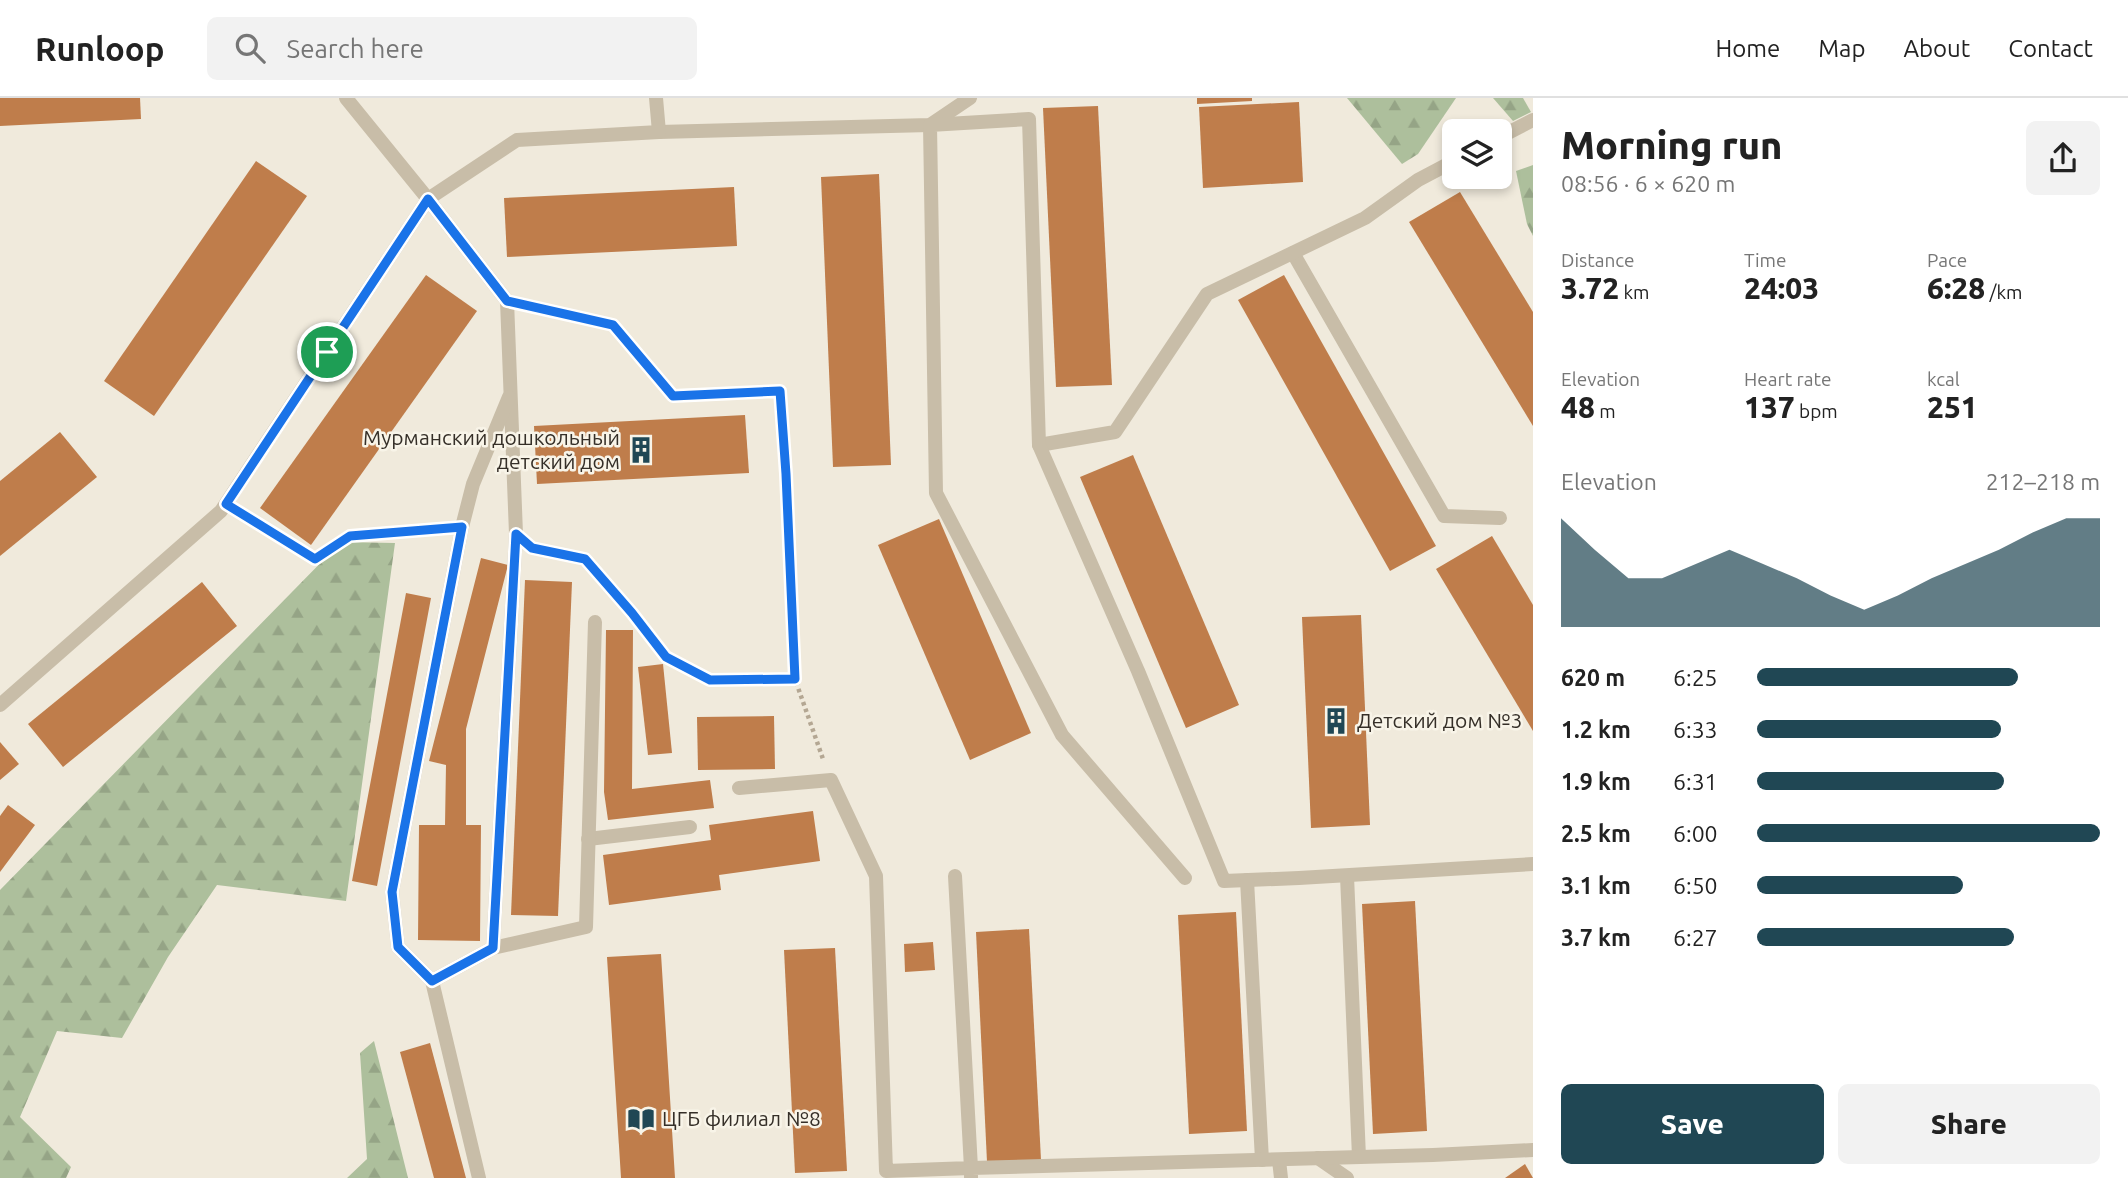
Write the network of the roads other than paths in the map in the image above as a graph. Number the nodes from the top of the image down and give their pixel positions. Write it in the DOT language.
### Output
graph roads {
  1 [pos="346,98"];
  2 [pos="656,98"];
  3 [pos="970,98"];
  4 [pos="1533,120"];
  5 [pos="930,125"];
  6 [pos="1512,131"];
  7 [pos="659,132"];
  8 [pos="1442,167"];
  9 [pos="428,199"];
  10 [pos="1293,253"];
  11 [pos="511,393"];
  12 [pos="1040,445"];
  13 [pos="1500,518"];
  14 [pos="595,622"];
  15 [pos="0,705"];
  16 [pos="739,788"];
  17 [pos="690,827"];
  18 [pos="588,839"];
  19 [pos="1533,864"];
  20 [pos="955,876"];
  21 [pos="1347,876"];
  22 [pos="1185,878"];
  23 [pos="1247,880"];
  24 [pos="493,948"];
  25 [pos="432,981"];
  26 [pos="1533,1150"];
  27 [pos="1359,1157"];
  28 [pos="1318,1158"];
  29 [pos="1262,1160"];
  30 [pos="1279,1160"];
  31 [pos="971,1173"];
  32 [pos="479,1178"];
  33 [pos="1280,1178"];
  34 [pos="1348,1178"];
  1 -- 9 [label="lane"];
  2 -- 7 [label="lane"];
  3 -- 5 [label="lane"];
  4 -- 6 [label="lane"];
  5 -- 7 [label="lane"];
  5 -- 12 [label="lane"];
  5 -- 22 [label="lane"];
  7 -- 9 [label="lane"];
  8 -- 10 [label="lane"];
  9 -- 11 [label="lane"];
  9 -- 15 [label="lane"];
  10 -- 12 [label="lane"];
  10 -- 13 [label="lane"];
  11 -- 24 [label="lane"];
  11 -- 25 [label="lane"];
  12 -- 23 [label="lane"];
  14 -- 18 [label="lane"];
  16 -- 31 [label="lane"];
  17 -- 18 [label="lane"];
  18 -- 24 [label="lane"];
  19 -- 21 [label="lane"];
  20 -- 31 [label="lane"];
  21 -- 23 [label="lane"];
  21 -- 27 [label="lane"];
  23 -- 29 [label="lane"];
  24 -- 25 [label="lane"];
  25 -- 32 [label="lane"];
  26 -- 27 [label="lane"];
  27 -- 28 [label="lane"];
  28 -- 30 [label="lane"];
  28 -- 34 [label="lane"];
  29 -- 30 [label="lane"];
  29 -- 31 [label="lane"];
  30 -- 33 [label="lane"];
}
